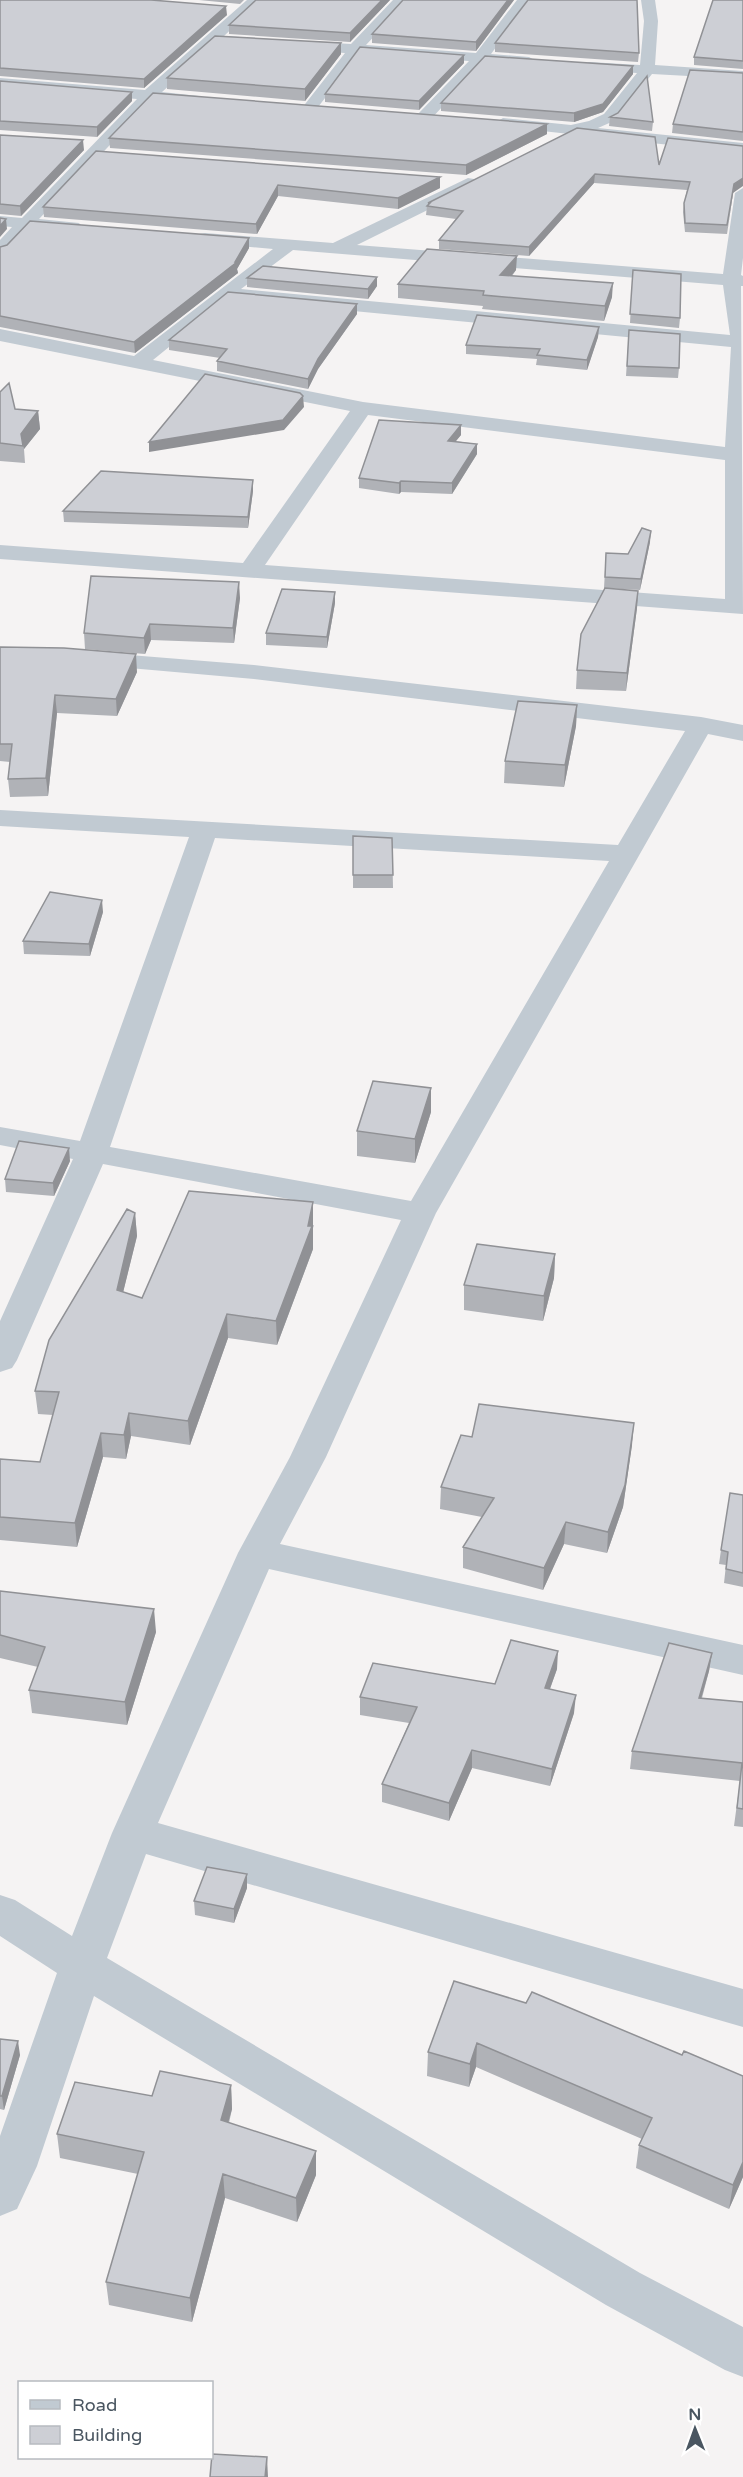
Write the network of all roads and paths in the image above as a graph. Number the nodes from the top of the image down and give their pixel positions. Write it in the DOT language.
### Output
graph roads {
  1 [pos="401,0"];
  2 [pos="524,0"];
  3 [pos="648,0"];
  4 [pos="249,5"];
  5 [pos="222,8"];
  6 [pos="210,39"];
  7 [pos="356,49"];
  8 [pos="480,58"];
  9 [pos="539,62"];
  10 [pos="575,65"];
  11 [pos="647,70"];
  12 [pos="743,75"];
  13 [pos="0,83"];
  14 [pos="149,95"];
  15 [pos="206,100"];
  16 [pos="333,109"];
  17 [pos="447,119"];
  18 [pos="482,122"];
  19 [pos="574,129"];
  20 [pos="81,142"];
  21 [pos="543,146"];
  22 [pos="743,148"];
  23 [pos="99,149"];
  24 [pos="117,156"];
  25 [pos="435,180"];
  26 [pos="743,193"];
  27 [pos="0,221"];
  28 [pos="26,223"];
  29 [pos="94,229"];
  30 [pos="186,236"];
  31 [pos="289,244"];
  32 [pos="336,248"];
  33 [pos="0,250"];
  34 [pos="737,280"];
  35 [pos="224,293"];
  36 [pos="0,334"];
  37 [pos="741,342"];
  38 [pos="136,364"];
  39 [pos="363,408"];
  40 [pos="739,455"];
  41 [pos="0,552"];
  42 [pos="249,571"];
  43 [pos="740,606"];
  44 [pos="69,657"];
  45 [pos="701,726"];
  46 [pos="743,733"];
  47 [pos="0,818"];
  48 [pos="205,830"];
  49 [pos="627,854"];
  50 [pos="0,1136"];
  51 [pos="92,1153"];
  52 [pos="420,1213"];
  53 [pos="0,1360"];
  54 [pos="257,1553"];
  55 [pos="743,1660"];
  56 [pos="133,1833"];
  57 [pos="0,1913"];
  58 [pos="82,1966"];
  59 [pos="743,2007"];
  60 [pos="4,2174"];
  61 [pos="743,2353"];
  1 -- 7 [label="street"];
  2 -- 8 [label="street"];
  3 -- 11 [label="street"];
  4 -- 5 [label="street"];
  4 -- 6 [label="street"];
  6 -- 7 [label="street"];
  6 -- 14 [label="street"];
  7 -- 8 [label="street"];
  7 -- 16 [label="street"];
  8 -- 9 [label="street"];
  8 -- 17 [label="street"];
  10 -- 11 [label="street"];
  11 -- 12 [label="street"];
  11 -- 19 [label="street"];
  13 -- 14 [label="street"];
  14 -- 15 [label="street"];
  14 -- 23 [label="street"];
  18 -- 19 [label="street"];
  19 -- 21 [label="street"];
  19 -- 22 [label="street"];
  20 -- 23 [label="street"];
  23 -- 24 [label="street"];
  23 -- 28 [label="street"];
  25 -- 32 [label="street"];
  26 -- 34 [label="street"];
  27 -- 28 [label="street"];
  28 -- 29 [label="street"];
  28 -- 33 [label="street"];
  30 -- 31 [label="street"];
  31 -- 32 [label="street"];
  31 -- 35 [label="street"];
  32 -- 34 [label="street"];
  34 -- 37 [label="street"];
  35 -- 37 [label="street"];
  35 -- 38 [label="street"];
  36 -- 38 [label="street"];
  37 -- 40 [label="street"];
  38 -- 39 [label="street"];
  39 -- 40 [label="street"];
  39 -- 42 [label="street"];
  40 -- 43 [label="street"];
  41 -- 42 [label="street"];
  42 -- 43 [label="street"];
  44 -- 45 [label="street"];
  45 -- 46 [label="street"];
  45 -- 49 [label="street"];
  47 -- 48 [label="street"];
  48 -- 49 [label="street"];
  48 -- 51 [label="street"];
  49 -- 52 [label="street"];
  50 -- 51 [label="street"];
  51 -- 52 [label="street"];
  51 -- 53 [label="street"];
  52 -- 54 [label="street"];
  54 -- 55 [label="street"];
  54 -- 56 [label="street"];
  56 -- 58 [label="street"];
  56 -- 59 [label="street"];
  57 -- 58 [label="street"];
  58 -- 60 [label="street"];
  58 -- 61 [label="street"];
}
